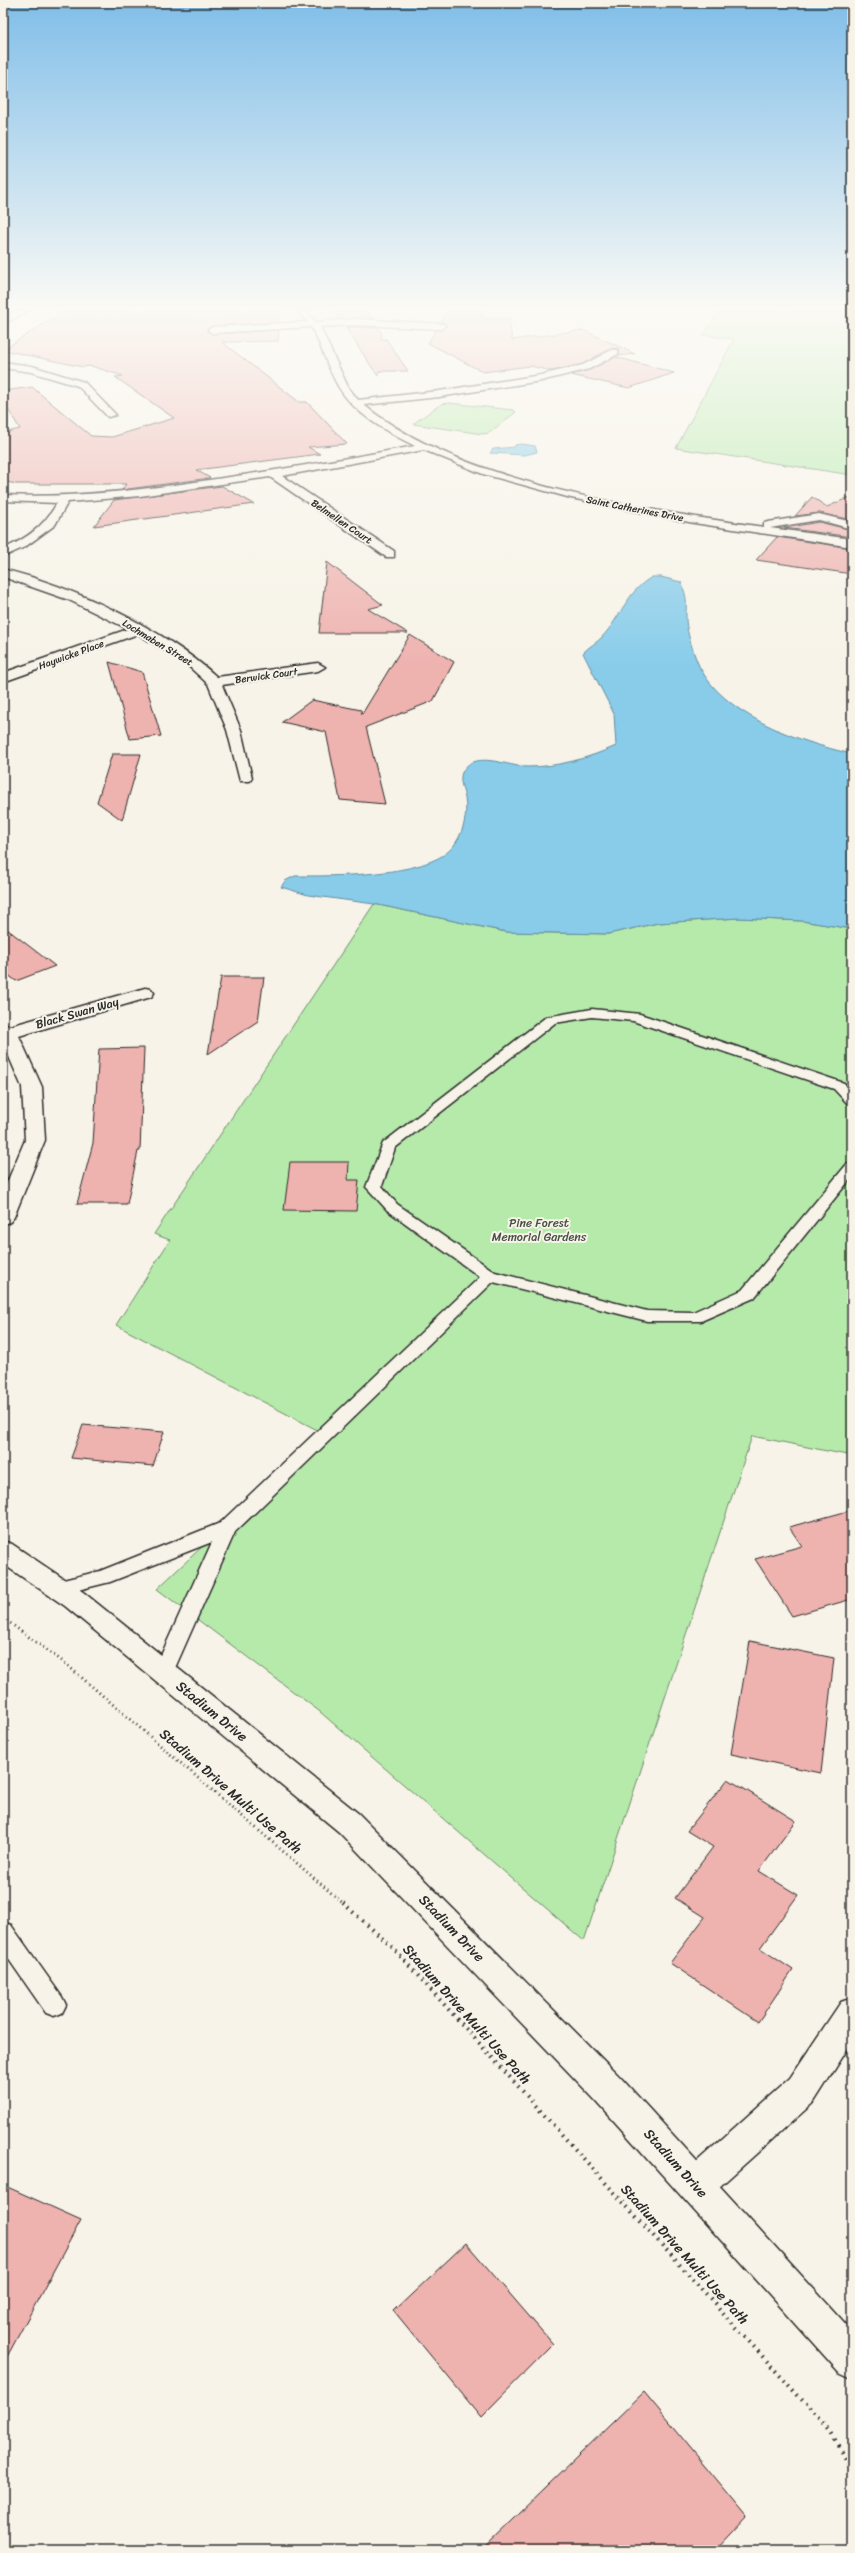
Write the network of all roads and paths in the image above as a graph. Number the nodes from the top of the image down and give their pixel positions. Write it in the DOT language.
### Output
graph roads {
  1 [pos="395,430"];
  2 [pos="425,447"];
  3 [pos="274,475"];
  4 [pos="3,498"];
  5 [pos="63,501"];
  6 [pos="852,526"];
  7 [pos="760,531"];
  8 [pos="852,543"];
  9 [pos="3,553"];
  10 [pos="390,554"];
  11 [pos="3,572"];
  12 [pos="139,629"];
  13 [pos="318,667"];
  14 [pos="3,678"];
  15 [pos="214,682"];
  16 [pos="245,778"];
  17 [pos="145,993"];
  18 [pos="6,1032"];
  19 [pos="852,1100"];
  20 [pos="850,1172"];
  21 [pos="3,1217"];
  22 [pos="490,1276"];
  23 [pos="227,1528"];
  24 [pos="3,1552"];
  25 [pos="58,1588"];
  26 [pos="3,1618"];
  27 [pos="164,1671"];
  28 [pos="3,1932"];
  29 [pos="54,2005"];
  30 [pos="852,2013"];
  31 [pos="696,2185"];
  32 [pos="852,2359"];
  33 [pos="852,2483"];
  1 -- 2 [label="street, Saint Catherines Drive"];
  2 -- 3 [label="street"];
  2 -- 7 [label="street, Saint Catherines Drive"];
  3 -- 5 [label="street"];
  3 -- 10 [label="street, Belmellen Court"];
  4 -- 5 [label="street"];
  5 -- 9 [label="street"];
  6 -- 7 [label="street"];
  7 -- 8 [label="street, Saint Catherines Drive"];
  11 -- 12 [label="street, Lochmaben Street"];
  12 -- 14 [label="street, Haywicke Place"];
  12 -- 15 [label="street, Lochmaben Street"];
  13 -- 15 [label="street, Berwick Court"];
  15 -- 16 [label="street, Lochmaben Street"];
  17 -- 18 [label="street, Black Swan Way"];
  18 -- 21 [label="street"];
  19 -- 22 [label="lane"];
  20 -- 22 [label="lane"];
  22 -- 23 [label="lane"];
  23 -- 25 [label="lane"];
  23 -- 27 [label="lane"];
  24 -- 25 [label="street, Stadium Drive"];
  25 -- 27 [label="street, Stadium Drive"];
  26 -- 33 [label="path, Stadium Drive Multi Use Path"];
  27 -- 31 [label="street, Stadium Drive"];
  28 -- 29 [label="lane"];
  30 -- 31 [label="street"];
  31 -- 32 [label="street, Stadium Drive"];
}
